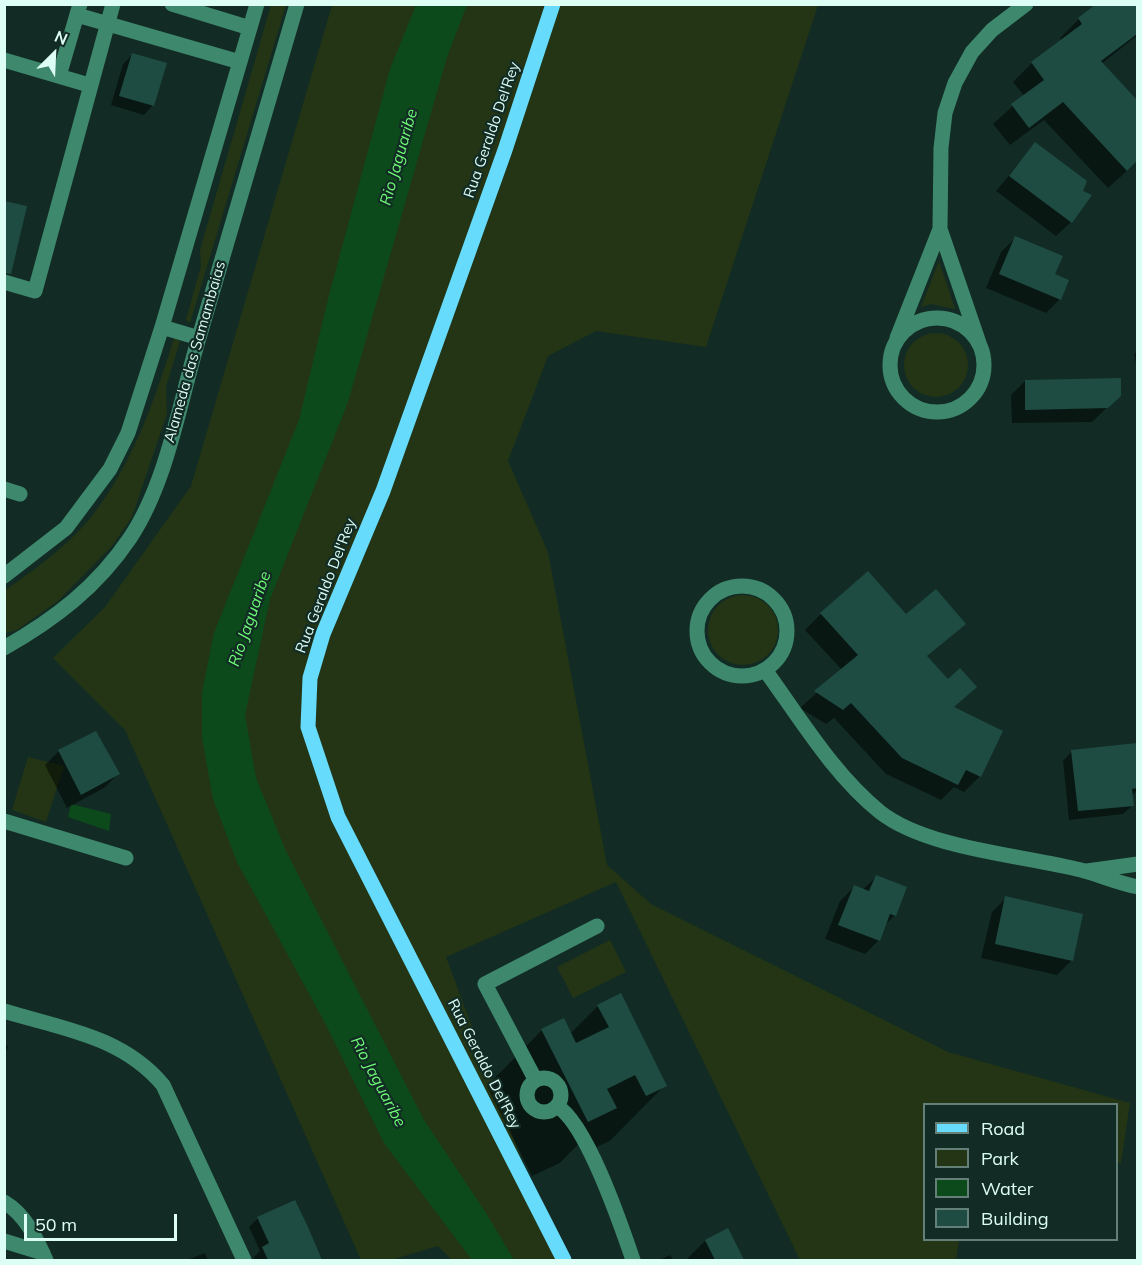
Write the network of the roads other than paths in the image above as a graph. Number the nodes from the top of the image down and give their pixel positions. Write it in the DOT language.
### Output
graph roads {
  1 [pos="113,4"];
  2 [pos="172,4"];
  3 [pos="257,4"];
  4 [pos="297,4"];
  5 [pos="553,4"];
  6 [pos="1026,4"];
  7 [pos="79,10"];
  8 [pos="107,24"];
  9 [pos="250,28"];
  10 [pos="4,60"];
  11 [pos="240,62"];
  12 [pos="59,76"];
  13 [pos="89,85"];
  14 [pos="940,229"];
  15 [pos="4,282"];
  16 [pos="162,327"];
  17 [pos="199,338"];
  18 [pos="979,343"];
  19 [pos="894,344"];
  20 [pos="4,489"];
  21 [pos="20,494"];
  22 [pos="4,576"];
  23 [pos="6,647"];
  24 [pos="765,670"];
  25 [pos="4,821"];
  26 [pos="126,858"];
  27 [pos="1137,864"];
  28 [pos="1083,871"];
  29 [pos="1137,887"];
  30 [pos="597,926"];
  31 [pos="4,1011"];
  32 [pos="535,1079"];
  33 [pos="557,1106"];
  34 [pos="4,1202"];
  35 [pos="4,1241"];
  36 [pos="45,1257"];
  37 [pos="244,1260"];
  38 [pos="564,1260"];
  39 [pos="633,1260"];
  1 -- 8 [label="street"];
  2 -- 9 [label="street"];
  3 -- 9 [label="street"];
  4 -- 17 [label="street, Alameda das Samambaias"];
  5 -- 38 [label="main road, Rua Geraldo Del'Rey"];
  6 -- 14 [label="street"];
  7 -- 8 [label="street"];
  7 -- 12 [label="street"];
  8 -- 11 [label="street"];
  8 -- 13 [label="street"];
  9 -- 11 [label="street"];
  10 -- 12 [label="street"];
  11 -- 16 [label="street"];
  12 -- 13 [label="street"];
  13 -- 15 [label="street"];
  14 -- 18 [label="street"];
  14 -- 19 [label="street"];
  16 -- 17 [label="street"];
  16 -- 22 [label="street"];
  17 -- 23 [label="street, Alameda das Samambaias"];
  18 -- 19 [label="street"];
  18 -- 19 [label="street"];
  20 -- 21 [label="street"];
  24 -- 24 [label="street"];
  24 -- 28 [label="street"];
  25 -- 26 [label="street"];
  27 -- 28 [label="street"];
  28 -- 29 [label="street"];
  30 -- 32 [label="street"];
  31 -- 37 [label="street"];
  32 -- 33 [label="street"];
  32 -- 33 [label="street"];
  33 -- 39 [label="street"];
  34 -- 36 [label="street"];
  35 -- 36 [label="street"];
}
